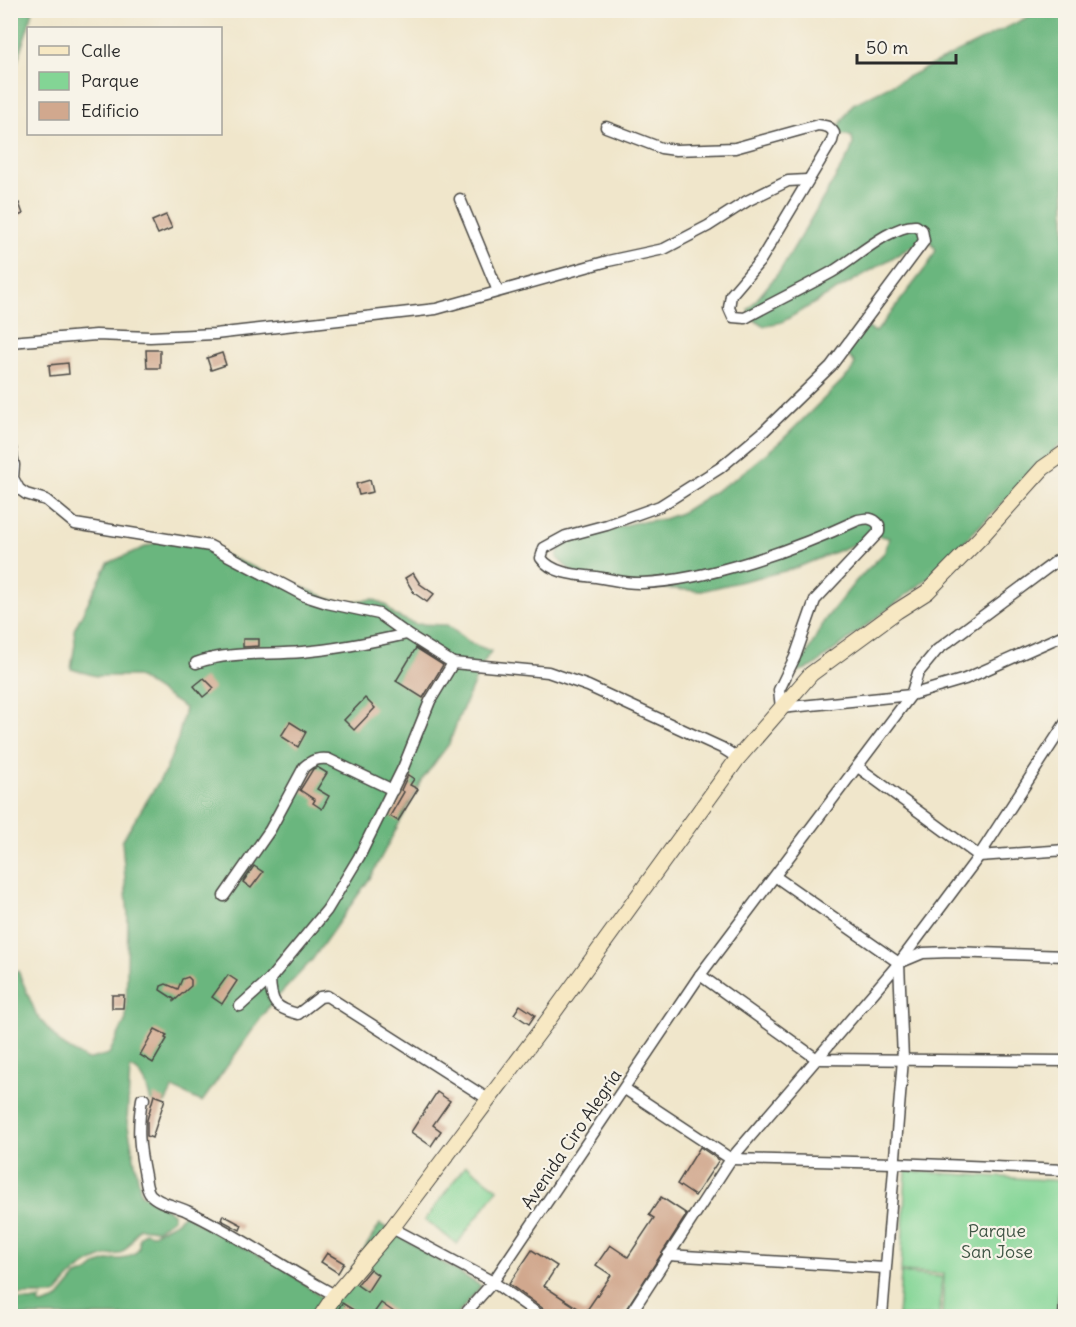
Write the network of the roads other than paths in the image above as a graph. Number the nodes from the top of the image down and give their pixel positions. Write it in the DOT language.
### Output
graph roads {
  1 [pos="606,127"];
  2 [pos="807,180"];
  3 [pos="460,199"];
  4 [pos="498,291"];
  5 [pos="10,342"];
  6 [pos="10,444"];
  7 [pos="1065,452"];
  8 [pos="1065,554"];
  9 [pos="407,634"];
  10 [pos="1065,634"];
  11 [pos="196,663"];
  12 [pos="453,663"];
  13 [pos="911,695"];
  14 [pos="780,708"];
  15 [pos="1065,722"];
  16 [pos="738,758"];
  17 [pos="858,766"];
  18 [pos="393,790"];
  19 [pos="1065,850"];
  20 [pos="979,855"];
  21 [pos="776,877"];
  22 [pos="224,896"];
  23 [pos="1065,956"];
  24 [pos="899,963"];
  25 [pos="700,975"];
  26 [pos="270,979"];
  27 [pos="240,1006"];
  28 [pos="817,1059"];
  29 [pos="903,1059"];
  30 [pos="1065,1061"];
  31 [pos="625,1089"];
  32 [pos="144,1099"];
  33 [pos="488,1099"];
  34 [pos="731,1159"];
  35 [pos="894,1162"];
  36 [pos="1065,1170"];
  37 [pos="392,1228"];
  38 [pos="668,1255"];
  39 [pos="885,1268"];
  40 [pos="493,1282"];
  41 [pos="1065,1293"];
  42 [pos="335,1295"];
  43 [pos="321,1317"];
  44 [pos="463,1317"];
  45 [pos="541,1317"];
  46 [pos="629,1317"];
  47 [pos="882,1317"];
  48 [pos="1064,1317"];
  1 -- 2 [label="street"];
  2 -- 4 [label="street"];
  2 -- 14 [label="street"];
  3 -- 4 [label="street"];
  4 -- 5 [label="street"];
  6 -- 9 [label="street"];
  7 -- 14 [label="street"];
  8 -- 13 [label="street, Avenida Ciro Alegría"];
  9 -- 11 [label="street"];
  9 -- 12 [label="street"];
  10 -- 13 [label="street"];
  12 -- 16 [label="street"];
  12 -- 18 [label="street"];
  13 -- 14 [label="street"];
  13 -- 17 [label="street, Avenida Ciro Alegría"];
  14 -- 16 [label="street"];
  15 -- 20 [label="street"];
  16 -- 33 [label="street"];
  17 -- 20 [label="street"];
  17 -- 21 [label="street, Avenida Ciro Alegría"];
  18 -- 22 [label="street"];
  18 -- 26 [label="street"];
  19 -- 20 [label="street"];
  20 -- 24 [label="street"];
  21 -- 24 [label="street"];
  21 -- 25 [label="street, Avenida Ciro Alegría"];
  23 -- 24 [label="street"];
  24 -- 28 [label="street"];
  24 -- 29 [label="street"];
  25 -- 28 [label="street"];
  25 -- 31 [label="street, Avenida Ciro Alegría"];
  26 -- 27 [label="street"];
  26 -- 33 [label="street"];
  28 -- 29 [label="street"];
  28 -- 34 [label="street"];
  29 -- 30 [label="street"];
  29 -- 35 [label="street"];
  31 -- 34 [label="street"];
  31 -- 40 [label="street, Avenida Ciro Alegría"];
  32 -- 42 [label="street"];
  33 -- 37 [label="street"];
  34 -- 35 [label="street"];
  34 -- 38 [label="street"];
  35 -- 36 [label="street"];
  35 -- 39 [label="street"];
  37 -- 40 [label="street"];
  37 -- 42 [label="street"];
  38 -- 39 [label="street"];
  38 -- 46 [label="street"];
  39 -- 47 [label="street"];
  40 -- 44 [label="street, Avenida Ciro Alegría"];
  40 -- 45 [label="street"];
  41 -- 48 [label="street"];
  42 -- 43 [label="street"];
}
